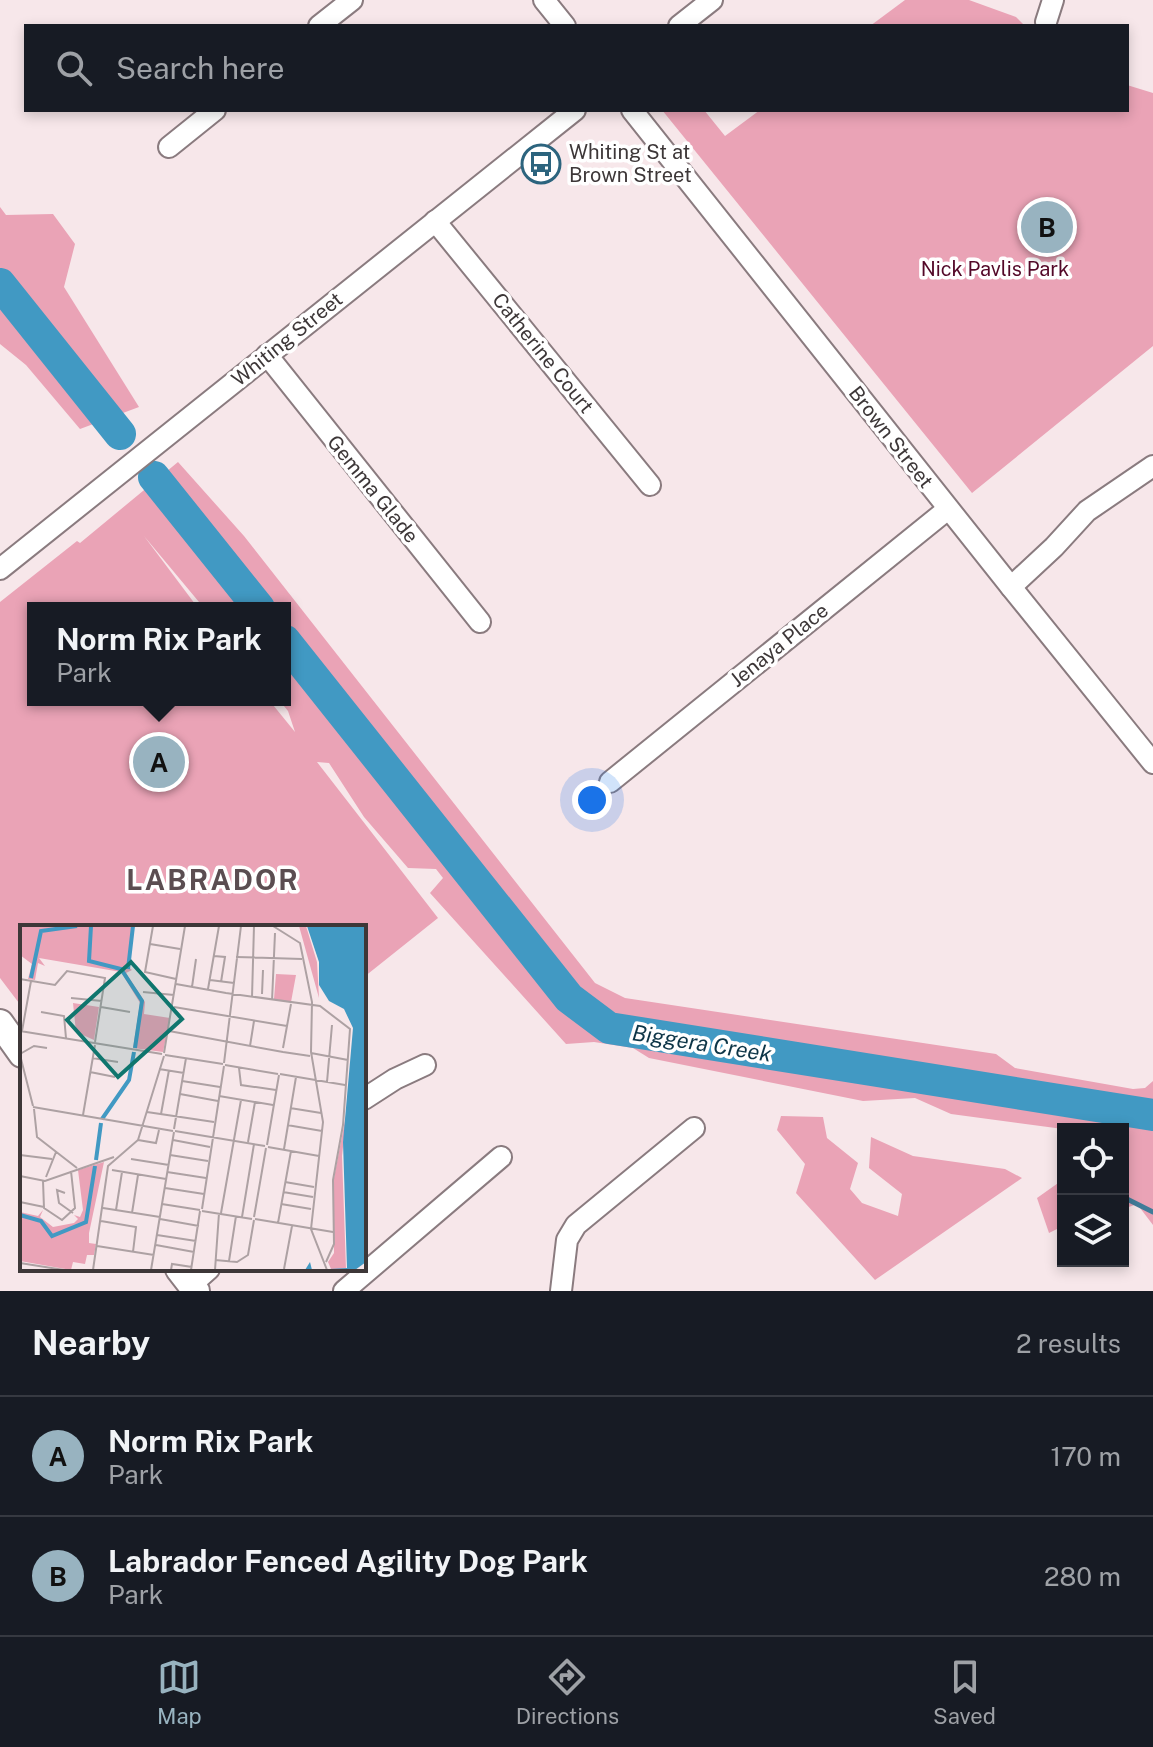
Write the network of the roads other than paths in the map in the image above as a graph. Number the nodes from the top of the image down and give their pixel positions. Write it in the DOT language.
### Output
graph roads {
  1 [pos="352,0"];
  2 [pos="544,0"];
  3 [pos="712,0"];
  4 [pos="1053,0"];
  5 [pos="1046,22"];
  6 [pos="322,24"];
  7 [pos="563,24"];
  8 [pos="682,24"];
  9 [pos="213,112"];
  10 [pos="572,112"];
  11 [pos="634,112"];
  12 [pos="169,147"];
  13 [pos="435,221"];
  14 [pos="267,355"];
  15 [pos="1153,466"];
  16 [pos="650,485"];
  17 [pos="948,509"];
  18 [pos="0,569"];
  19 [pos="1011,587"];
  20 [pos="480,622"];
  21 [pos="1153,763"];
  22 [pos="610,782"];
  23 [pos="0,1023"];
  24 [pos="20,1051"];
  25 [pos="425,1065"];
  26 [pos="366,1098"];
  27 [pos="694,1128"];
  28 [pos="501,1157"];
  29 [pos="344,1291"];
  30 [pos="561,1291"];
  1 -- 6 [label="street"];
  2 -- 7 [label="street"];
  3 -- 8 [label="street"];
  4 -- 5 [label="street"];
  9 -- 12 [label="street"];
  10 -- 13 [label="street, Whiting Street"];
  11 -- 17 [label="street, Brown Street"];
  13 -- 14 [label="street, Whiting Street"];
  13 -- 16 [label="street, Catherine Court"];
  14 -- 18 [label="street, Whiting Street"];
  14 -- 20 [label="street, Gemma Glade"];
  15 -- 19 [label="street"];
  17 -- 19 [label="street, Brown Street"];
  17 -- 22 [label="street, Jenaya Place"];
  19 -- 21 [label="street, Brown Street"];
  23 -- 24 [label="main road"];
  25 -- 26 [label="street"];
  27 -- 30 [label="street"];
  28 -- 29 [label="street"];
}
